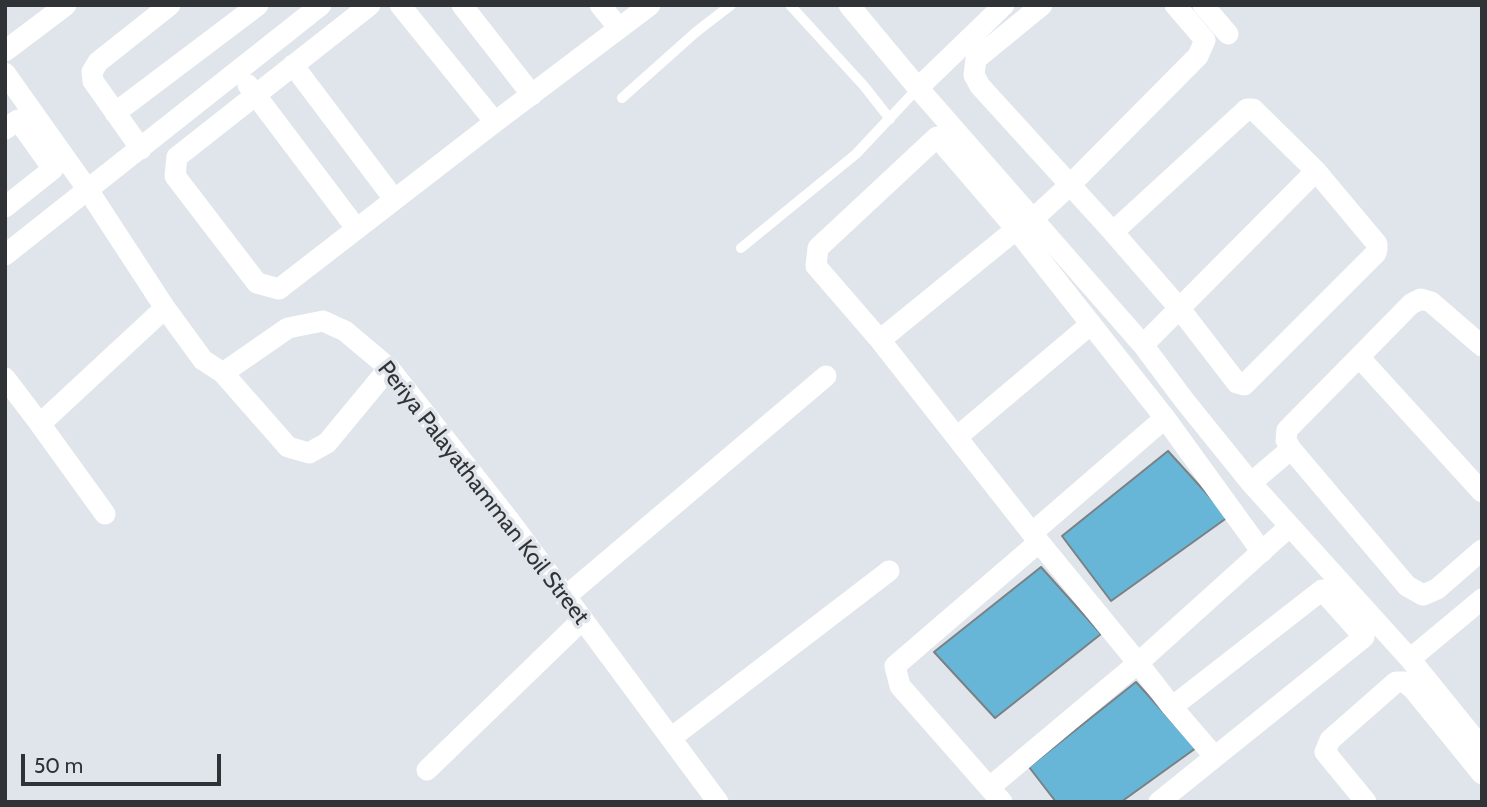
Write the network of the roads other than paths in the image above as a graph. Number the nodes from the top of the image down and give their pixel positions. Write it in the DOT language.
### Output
graph roads {
  1 [pos="66,5"];
  2 [pos="170,5"];
  3 [pos="258,5"];
  4 [pos="321,5"];
  5 [pos="370,5"];
  6 [pos="400,5"];
  7 [pos="462,5"];
  8 [pos="600,5"];
  9 [pos="650,5"];
  10 [pos="731,5"];
  11 [pos="790,5"];
  12 [pos="849,5"];
  13 [pos="1004,5"];
  14 [pos="1042,5"];
  15 [pos="1175,5"];
  16 [pos="1203,5"];
  17 [pos="619,28"];
  18 [pos="1228,34"];
  19 [pos="5,51"];
  20 [pos="293,65"];
  21 [pos="238,72"];
  22 [pos="5,73"];
  23 [pos="918,88"];
  24 [pos="255,95"];
  25 [pos="532,95"];
  26 [pos="622,98"];
  27 [pos="115,113"];
  28 [pos="890,119"];
  29 [pos="495,122"];
  30 [pos="5,130"];
  31 [pos="141,149"];
  32 [pos="53,169"];
  33 [pos="1316,171"];
  34 [pos="1072,184"];
  35 [pos="82,194"];
  36 [pos="394,199"];
  37 [pos="5,206"];
  38 [pos="1027,222"];
  39 [pos="356,228"];
  40 [pos="1113,232"];
  41 [pos="741,248"];
  42 [pos="5,255"];
  43 [pos="165,307"];
  44 [pos="1180,309"];
  45 [pos="1091,324"];
  46 [pos="880,340"];
  47 [pos="1143,345"];
  48 [pos="1482,346"];
  49 [pos="1359,357"];
  50 [pos="389,368"];
  51 [pos="223,373"];
  52 [pos="826,376"];
  53 [pos="5,378"];
  54 [pos="1165,418"];
  55 [pos="40,424"];
  56 [pos="957,437"];
  57 [pos="1291,449"];
  58 [pos="1251,483"];
  59 [pos="1482,492"];
  60 [pos="105,514"];
  61 [pos="1289,527"];
  62 [pos="1036,538"];
  63 [pos="1482,551"];
  64 [pos="1262,552"];
  65 [pos="889,571"];
  66 [pos="565,597"];
  67 [pos="1482,599"];
  68 [pos="583,619"];
  69 [pos="1410,659"];
  70 [pos="1138,663"];
  71 [pos="1171,707"];
  72 [pos="671,738"];
  73 [pos="1482,748"];
  74 [pos="1215,757"];
  75 [pos="427,770"];
  76 [pos="1482,774"];
  77 [pos="996,794"];
  78 [pos="718,802"];
  79 [pos="1159,802"];
  80 [pos="1366,802"];
  1 -- 19 [label="street"];
  2 -- 27 [label="street"];
  3 -- 27 [label="street"];
  4 -- 21 [label="street"];
  5 -- 20 [label="street"];
  6 -- 29 [label="street"];
  7 -- 25 [label="street"];
  8 -- 17 [label="street"];
  9 -- 17 [label="street"];
  10 -- 26 [label="lane"];
  11 -- 28 [label="lane"];
  12 -- 23 [label="street"];
  13 -- 23 [label="street"];
  14 -- 34 [label="street"];
  15 -- 34 [label="street"];
  16 -- 18 [label="street"];
  17 -- 25 [label="street"];
  20 -- 24 [label="street"];
  20 -- 36 [label="street"];
  21 -- 24 [label="street"];
  21 -- 31 [label="street"];
  22 -- 35 [label="street"];
  23 -- 28 [label="lane"];
  23 -- 38 [label="street"];
  24 -- 39 [label="street"];
  24 -- 39 [label="street"];
  25 -- 29 [label="street"];
  27 -- 31 [label="street"];
  28 -- 41 [label="lane"];
  29 -- 36 [label="street"];
  30 -- 32 [label="street"];
  31 -- 35 [label="street"];
  32 -- 35 [label="street"];
  32 -- 37 [label="street"];
  33 -- 40 [label="street"];
  33 -- 44 [label="street"];
  33 -- 44 [label="street"];
  34 -- 38 [label="street"];
  34 -- 40 [label="street"];
  35 -- 42 [label="street"];
  35 -- 43 [label="street"];
  36 -- 39 [label="street"];
  38 -- 45 [label="street"];
  38 -- 46 [label="street"];
  38 -- 46 [label="street"];
  38 -- 47 [label="street"];
  40 -- 44 [label="street"];
  43 -- 51 [label="street"];
  43 -- 55 [label="street"];
  44 -- 47 [label="street"];
  45 -- 54 [label="street"];
  45 -- 56 [label="street"];
  46 -- 56 [label="street"];
  47 -- 58 [label="street"];
  48 -- 49 [label="street"];
  49 -- 57 [label="street"];
  49 -- 59 [label="street"];
  50 -- 51 [label="street, Periya Palayathamman Koil Street"];
  50 -- 51 [label="street"];
  50 -- 66 [label="street, Periya Palayathamman Koil Street"];
  52 -- 66 [label="street"];
  53 -- 55 [label="street"];
  54 -- 62 [label="street"];
  54 -- 64 [label="street"];
  55 -- 60 [label="street"];
  56 -- 62 [label="street"];
  57 -- 58 [label="street"];
  57 -- 63 [label="street"];
  58 -- 61 [label="street"];
  61 -- 64 [label="street"];
  61 -- 69 [label="street"];
  62 -- 70 [label="street"];
  62 -- 77 [label="street"];
  64 -- 70 [label="street"];
  65 -- 72 [label="street"];
  66 -- 68 [label="street, Periya Palayathamman Koil Street"];
  67 -- 69 [label="street"];
  68 -- 72 [label="street, Periya Palayathamman Koil Street"];
  68 -- 75 [label="street"];
  69 -- 73 [label="street"];
  70 -- 71 [label="street"];
  70 -- 77 [label="street"];
  71 -- 74 [label="street"];
  71 -- 74 [label="street"];
  72 -- 78 [label="street, Periya Palayathamman Koil Street"];
  74 -- 79 [label="street"];
  76 -- 80 [label="street"];
}
